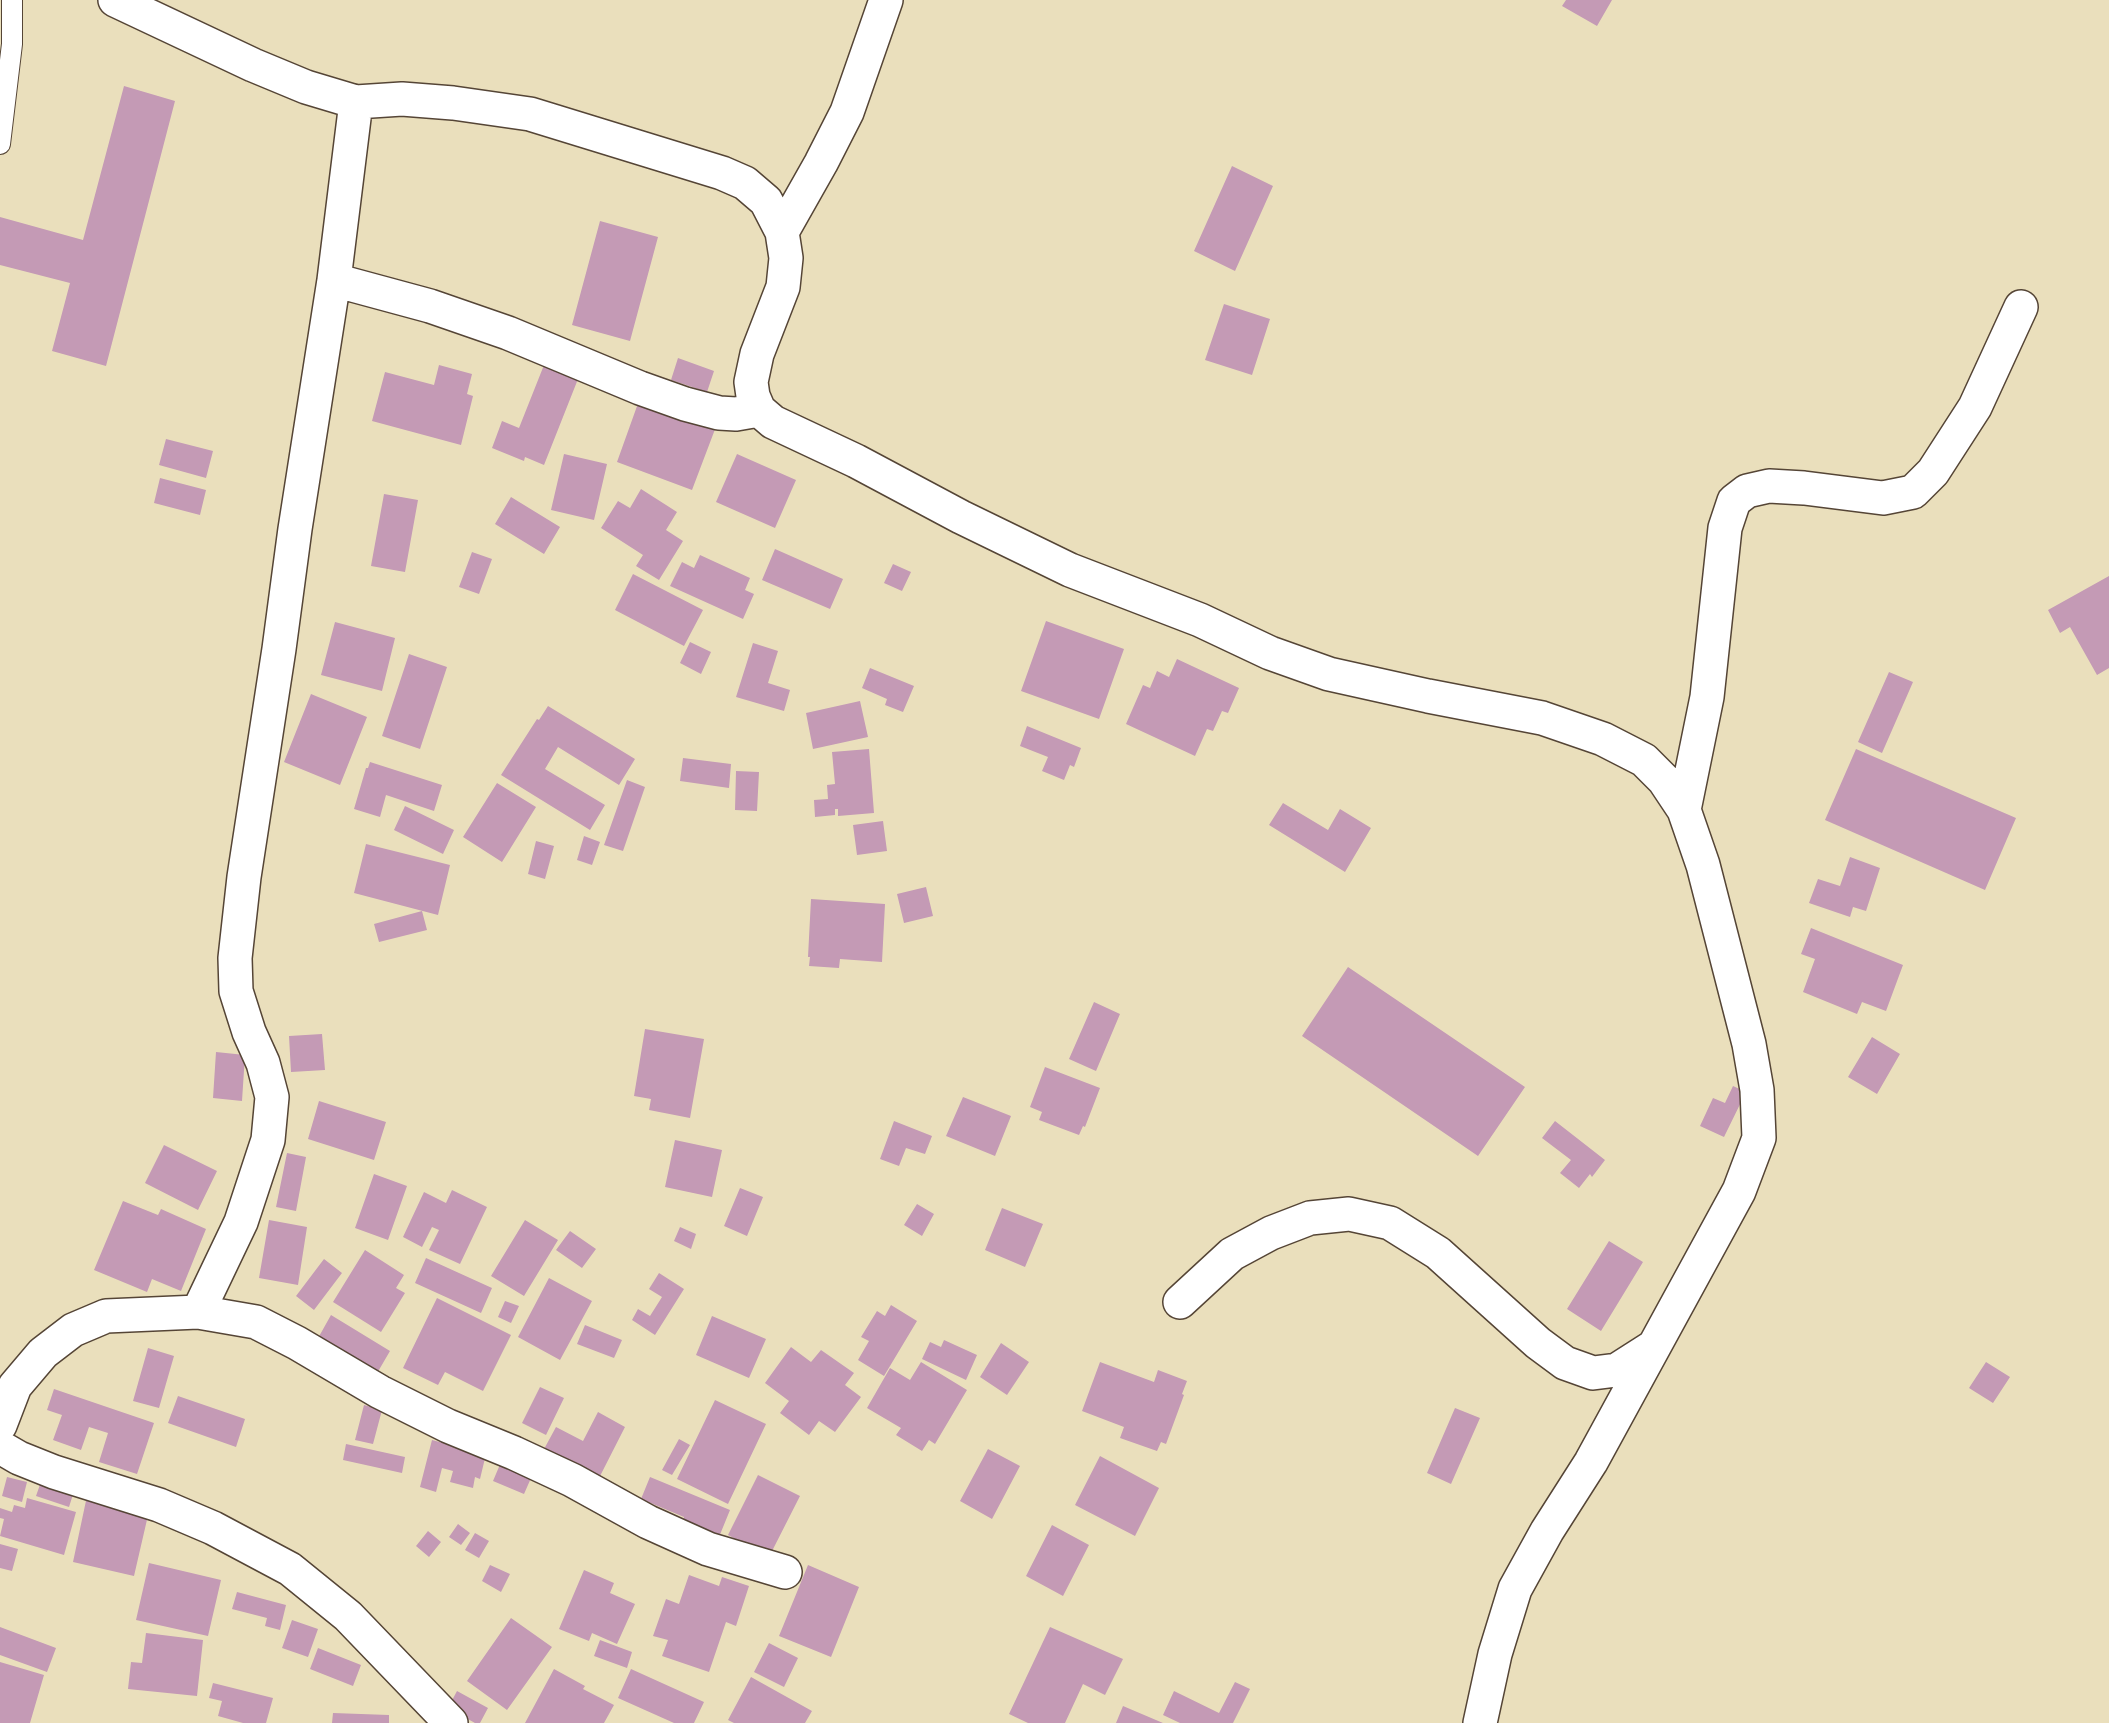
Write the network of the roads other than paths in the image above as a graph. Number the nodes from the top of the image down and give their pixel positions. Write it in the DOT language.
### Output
graph roads {
  1 [pos="12,0"];
  2 [pos="115,0"];
  3 [pos="886,0"];
  4 [pos="356,102"];
  5 [pos="0,144"];
  6 [pos="782,232"];
  7 [pos="333,280"];
  8 [pos="2021,307"];
  9 [pos="759,410"];
  10 [pos="1684,810"];
  11 [pos="1180,1302"];
  12 [pos="198,1312"];
  13 [pos="1655,1346"];
  14 [pos="7,1385"];
  15 [pos="0,1425"];
  16 [pos="0,1447"];
  17 [pos="785,1572"];
  18 [pos="451,1723"];
  19 [pos="1480,1723"];
  1 -- 5 [label="lane"];
  2 -- 4 [label="street"];
  3 -- 6 [label="street"];
  4 -- 6 [label="street"];
  4 -- 7 [label="street"];
  6 -- 9 [label="street"];
  7 -- 9 [label="street"];
  7 -- 12 [label="street"];
  8 -- 10 [label="street"];
  9 -- 10 [label="street"];
  10 -- 13 [label="street"];
  11 -- 13 [label="street"];
  12 -- 14 [label="street"];
  12 -- 17 [label="street"];
  13 -- 19 [label="street"];
  14 -- 15 [label="street"];
  16 -- 18 [label="street"];
}
